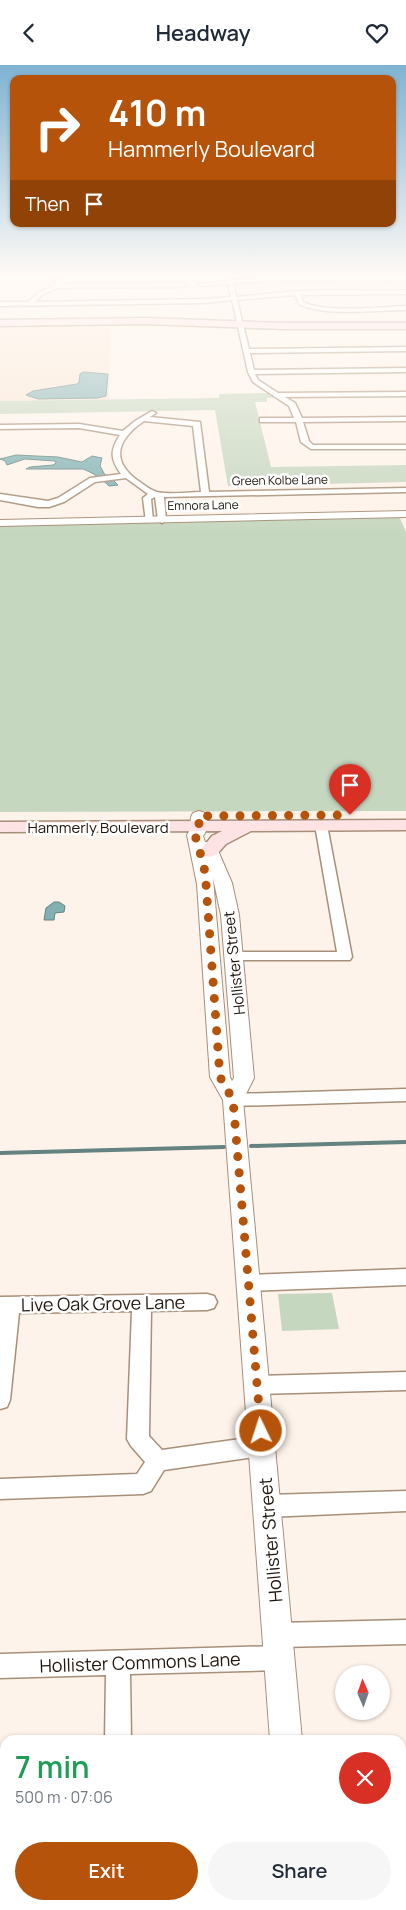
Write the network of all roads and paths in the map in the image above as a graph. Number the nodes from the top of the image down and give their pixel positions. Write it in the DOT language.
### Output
graph roads {
  1 [pos="248,361"];
  2 [pos="406,370"];
  3 [pos="251,372"];
  4 [pos="406,393"];
  5 [pos="278,395"];
  6 [pos="152,413"];
  7 [pos="143,419"];
  8 [pos="406,419"];
  9 [pos="299,420"];
  10 [pos="263,421"];
  11 [pos="0,427"];
  12 [pos="124,433"];
  13 [pos="406,447"];
  14 [pos="122,476"];
  15 [pos="406,490"];
  16 [pos="154,494"];
  17 [pos="205,494"];
  18 [pos="0,497"];
  19 [pos="406,514"];
  20 [pos="162,519"];
  21 [pos="149,520"];
  22 [pos="0,523"];
  23 [pos="406,815"];
  24 [pos="0,817"];
  25 [pos="199,824"];
  26 [pos="321,825"];
  27 [pos="406,825"];
  28 [pos="254,826"];
  29 [pos="0,827"];
  30 [pos="210,851"];
  31 [pos="234,957"];
  32 [pos="406,1095"];
  33 [pos="233,1100"];
  34 [pos="406,1277"];
  35 [pos="248,1283"];
  36 [pos="206,1302"];
  37 [pos="142,1303"];
  38 [pos="5,1305"];
  39 [pos="406,1381"];
  40 [pos="257,1385"];
  41 [pos="0,1400"];
  42 [pos="262,1446"];
  43 [pos="158,1461"];
  44 [pos="0,1489"];
  45 [pos="406,1501"];
  46 [pos="267,1506"];
  47 [pos="406,1632"];
  48 [pos="279,1646"];
  49 [pos="118,1662"];
  50 [pos="0,1666"];
  51 [pos="118,1735"];
  52 [pos="286,1735"];
  1 -- 3 [label="street"];
  2 -- 3 [label="street"];
  3 -- 5 [label="street"];
  4 -- 5 [label="street"];
  5 -- 9 [label="street"];
  6 -- 7 [label="street"];
  7 -- 12 [label="street"];
  7 -- 17 [label="street"];
  8 -- 9 [label="street"];
  9 -- 10 [label="street"];
  9 -- 13 [label="street"];
  11 -- 12 [label="street"];
  12 -- 14 [label="street"];
  14 -- 16 [label="street"];
  14 -- 18 [label="street"];
  15 -- 17 [label="street, Green Kolbe Lane"];
  16 -- 17 [label="street, Green Kolbe Lane"];
  16 -- 20 [label="street"];
  16 -- 21 [label="street"];
  19 -- 20 [label="street, Emnora Lane"];
  20 -- 21 [label="street, Emnora Lane"];
  21 -- 22 [label="street, Emnora Lane"];
  23 -- 25 [label="main road, Hammerly Boulevard"];
  24 -- 25 [label="main road, Hammerly Boulevard"];
  25 -- 28 [label="main road, Hammerly Boulevard"];
  25 -- 29 [label="main road, Hammerly Boulevard"];
  25 -- 30 [label="street, Hollister Street"];
  25 -- 33 [label="street, Hollister Street"];
  26 -- 27 [label="main road, Hammerly Boulevard"];
  26 -- 28 [label="main road, Hammerly Boulevard"];
  26 -- 31 [label="street"];
  28 -- 30 [label="main road"];
  30 -- 31 [label="street, Hollister Street"];
  31 -- 33 [label="street, Hollister Street"];
  32 -- 33 [label="street"];
  33 -- 35 [label="street, Hollister Street"];
  34 -- 35 [label="street"];
  35 -- 40 [label="street, Hollister Street"];
  36 -- 37 [label="street, Live Oak Grove Lane"];
  37 -- 38 [label="street, Live Oak Grove Lane"];
  37 -- 43 [label="street"];
  38 -- 41 [label="street"];
  39 -- 40 [label="street"];
  40 -- 42 [label="street, Hollister Street"];
  42 -- 43 [label="street"];
  42 -- 46 [label="street, Hollister Street"];
  43 -- 44 [label="street"];
  45 -- 46 [label="street"];
  46 -- 48 [label="street, Hollister Street"];
  47 -- 48 [label="street, Hollister Commons Lane"];
  48 -- 49 [label="street, Hollister Commons Lane"];
  48 -- 52 [label="street, Hollister Street"];
  49 -- 50 [label="street, Hollister Commons Lane"];
  49 -- 51 [label="street"];
}
